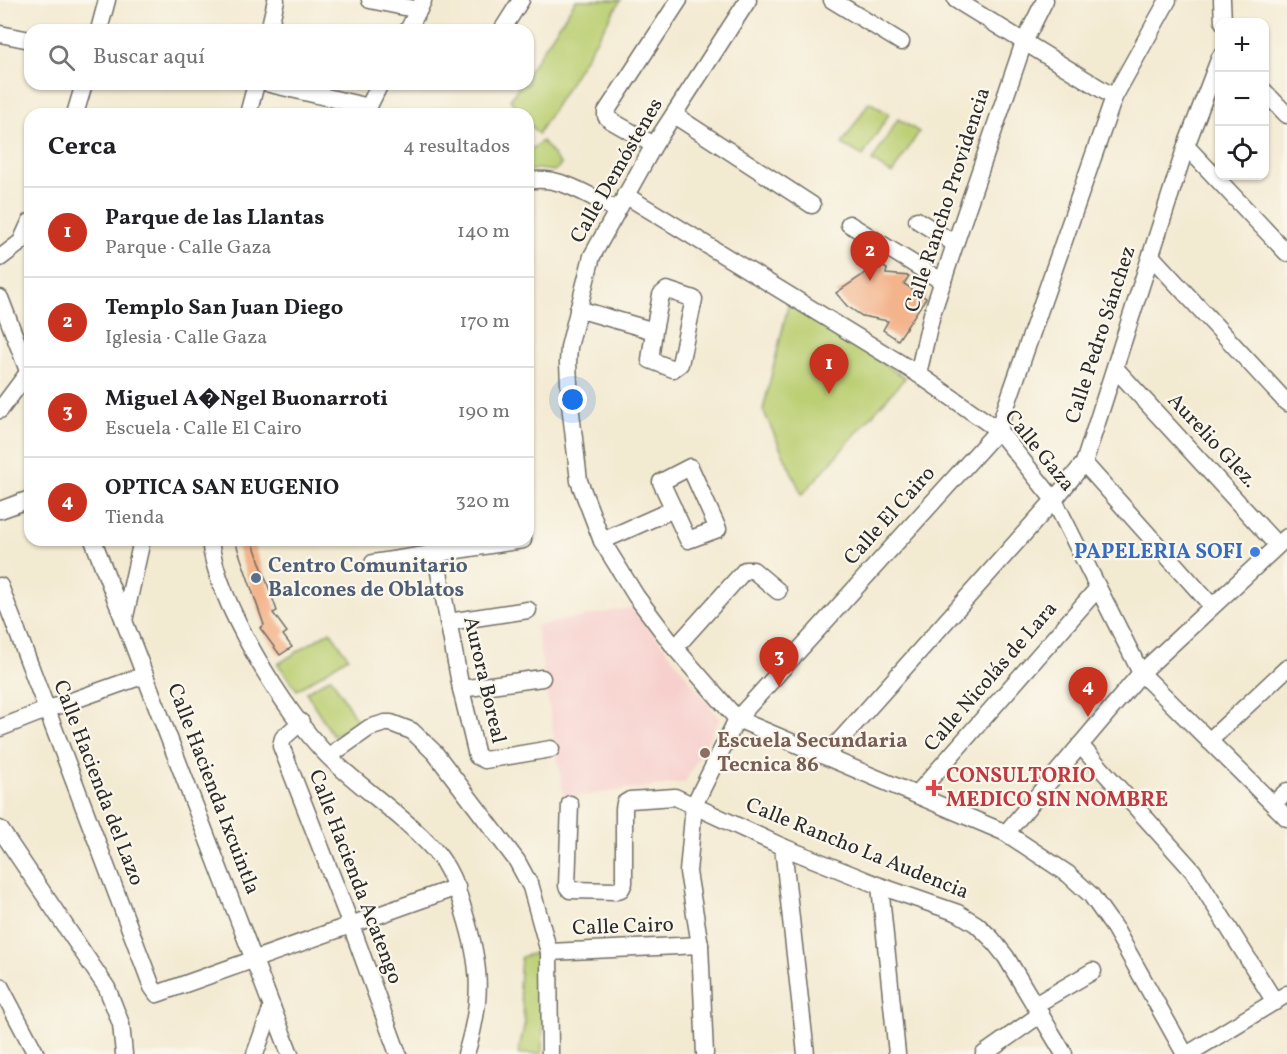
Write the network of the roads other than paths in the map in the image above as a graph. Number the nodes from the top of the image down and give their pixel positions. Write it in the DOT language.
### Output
graph roads {
  1 [pos="107,0"];
  2 [pos="276,0"];
  3 [pos="370,0"];
  4 [pos="521,0"];
  5 [pos="678,0"];
  6 [pos="748,0"];
  7 [pos="832,0"];
  8 [pos="956,0"];
  9 [pos="1045,0"];
  10 [pos="1168,0"];
  11 [pos="1222,0"];
  12 [pos="421,5"];
  13 [pos="1223,18"];
  14 [pos="101,24"];
  15 [pos="270,24"];
  16 [pos="411,24"];
  17 [pos="506,24"];
  18 [pos="0,34"];
  19 [pos="24,39"];
  20 [pos="901,42"];
  21 [pos="1024,42"];
  22 [pos="1215,70"];
  23 [pos="82,90"];
  24 [pos="254,90"];
  25 [pos="292,90"];
  26 [pos="377,90"];
  27 [pos="1269,96"];
  28 [pos="1114,97"];
  29 [pos="77,108"];
  30 [pos="250,108"];
  31 [pos="360,108"];
  32 [pos="368,108"];
  33 [pos="674,115"];
  34 [pos="1287,116"];
  35 [pos="654,145"];
  36 [pos="1186,146"];
  37 [pos="534,180"];
  38 [pos="621,203"];
  39 [pos="812,205"];
  40 [pos="917,220"];
  41 [pos="849,224"];
  42 [pos="24,244"];
  43 [pos="955,244"];
  44 [pos="1287,253"];
  45 [pos="1150,256"];
  46 [pos="0,258"];
  47 [pos="943,282"];
  48 [pos="0,298"];
  49 [pos="578,309"];
  50 [pos="654,332"];
  51 [pos="24,360"];
  52 [pos="1114,368"];
  53 [pos="918,374"];
  54 [pos="24,379"];
  55 [pos="1287,403"];
  56 [pos="0,410"];
  57 [pos="998,430"];
  58 [pos="1084,463"];
  59 [pos="1054,500"];
  60 [pos="24,501"];
  61 [pos="674,509"];
  62 [pos="0,510"];
  63 [pos="602,541"];
  64 [pos="1282,541"];
  65 [pos="95,546"];
  66 [pos="141,546"];
  67 [pos="211,546"];
  68 [pos="434,547"];
  69 [pos="372,563"];
  70 [pos="0,586"];
  71 [pos="1098,588"];
  72 [pos="778,591"];
  73 [pos="1212,606"];
  74 [pos="528,610"];
  75 [pos="124,621"];
  76 [pos="448,622"];
  77 [pos="675,648"];
  78 [pos="1287,668"];
  79 [pos="1141,673"];
  80 [pos="145,675"];
  81 [pos="542,678"];
  82 [pos="461,689"];
  83 [pos="46,710"];
  84 [pos="737,718"];
  85 [pos="301,722"];
  86 [pos="0,728"];
  87 [pos="1209,741"];
  88 [pos="1080,746"];
  89 [pos="551,749"];
  90 [pos="328,756"];
  91 [pos="826,756"];
  92 [pos="1287,791"];
  93 [pos="917,794"];
  94 [pos="570,804"];
  95 [pos="1273,804"];
  96 [pos="694,805"];
  97 [pos="1287,818"];
  98 [pos="0,829"];
  99 [pos="1006,832"];
  100 [pos="783,847"];
  101 [pos="5,848"];
  102 [pos="880,886"];
  103 [pos="457,887"];
  104 [pos="351,925"];
  105 [pos="700,945"];
  106 [pos="549,952"];
  107 [pos="254,959"];
  108 [pos="1093,971"];
  109 [pos="0,986"];
  110 [pos="1281,998"];
  111 [pos="272,1007"];
  112 [pos="1038,1009"];
  113 [pos="36,1054"];
  114 [pos="124,1054"];
  115 [pos="255,1054"];
  116 [pos="290,1054"];
  117 [pos="398,1054"];
  118 [pos="466,1054"];
  119 [pos="550,1054"];
  120 [pos="705,1054"];
  121 [pos="806,1054"];
  122 [pos="897,1054"];
  123 [pos="984,1054"];
  124 [pos="1064,1054"];
  125 [pos="1187,1054"];
  1 -- 14 [label="street"];
  2 -- 15 [label="street"];
  3 -- 12 [label="street"];
  4 -- 17 [label="street"];
  5 -- 35 [label="street"];
  6 -- 33 [label="street, Calle Demóstenes"];
  7 -- 20 [label="street"];
  8 -- 21 [label="street"];
  9 -- 21 [label="street, Calle Rancho Providencia"];
  10 -- 28 [label="street, Calle El Cairo"];
  11 -- 13 [label="street"];
  12 -- 16 [label="street"];
  18 -- 19 [label="street"];
  21 -- 28 [label="street"];
  21 -- 43 [label="street, Calle Rancho Providencia"];
  22 -- 36 [label="street, Calle Pedro Sánchez"];
  23 -- 29 [label="street"];
  24 -- 30 [label="street"];
  25 -- 31 [label="street"];
  26 -- 32 [label="street"];
  27 -- 34 [label="street"];
  28 -- 57 [label="street, Calle El Cairo"];
  33 -- 35 [label="street, Calle Demóstenes"];
  33 -- 39 [label="street"];
  35 -- 38 [label="street, Calle Demóstenes"];
  36 -- 44 [label="street"];
  36 -- 45 [label="street, Calle Pedro Sánchez"];
  37 -- 38 [label="street"];
  38 -- 49 [label="street, Calle Demóstenes"];
  38 -- 53 [label="street, Calle Gaza"];
  40 -- 43 [label="street"];
  41 -- 47 [label="street"];
  42 -- 46 [label="street"];
  43 -- 47 [label="street, Calle Rancho Providencia"];
  45 -- 52 [label="street, Calle Pedro Sánchez"];
  45 -- 55 [label="street"];
  47 -- 53 [label="street, Calle Rancho Providencia"];
  48 -- 51 [label="street"];
  49 -- 50 [label="street"];
  49 -- 63 [label="street, Calle Demóstenes"];
  52 -- 58 [label="street, Calle Pedro Sánchez"];
  52 -- 64 [label="street, Aurelio Glez."];
  53 -- 57 [label="street, Calle Gaza"];
  54 -- 56 [label="street"];
  57 -- 59 [label="street, Calle Gaza"];
  57 -- 84 [label="street, Calle El Cairo"];
  58 -- 59 [label="street, Calle Pedro Sánchez"];
  58 -- 73 [label="street"];
  59 -- 71 [label="street, Calle Gaza"];
  59 -- 91 [label="street, Calle Pedro Sánchez"];
  60 -- 62 [label="street"];
  61 -- 61 [label="street"];
  61 -- 63 [label="street"];
  63 -- 77 [label="street, Calle Demóstenes"];
  64 -- 73 [label="street"];
  65 -- 75 [label="street, Calle Hacienda Ixcuintla"];
  66 -- 75 [label="street"];
  67 -- 85 [label="street"];
  68 -- 69 [label="street"];
  68 -- 76 [label="street, Aurora Boreal"];
  70 -- 83 [label="street, Calle Hacienda del Lazo"];
  71 -- 79 [label="street, Calle Gaza"];
  71 -- 93 [label="street, Calle Nicolás de Lara"];
  72 -- 77 [label="street"];
  73 -- 79 [label="street"];
  74 -- 76 [label="street"];
  75 -- 80 [label="street, Calle Hacienda Ixcuintla"];
  76 -- 82 [label="street, Aurora Boreal"];
  77 -- 84 [label="street, Calle Demóstenes"];
  78 -- 87 [label="street"];
  79 -- 87 [label="street, Calle Gaza"];
  79 -- 88 [label="street"];
  80 -- 83 [label="street"];
  80 -- 107 [label="street, Calle Hacienda Ixcuintla"];
  81 -- 82 [label="street"];
  82 -- 89 [label="street, Aurora Boreal"];
  83 -- 86 [label="street"];
  83 -- 107 [label="street, Calle Hacienda del Lazo"];
  84 -- 91 [label="street, Calle Demóstenes"];
  84 -- 96 [label="street, Calle El Cairo"];
  85 -- 90 [label="street"];
  85 -- 104 [label="street, Calle Hacienda Acatengo"];
  87 -- 95 [label="street, Calle Gaza"];
  88 -- 99 [label="street"];
  88 -- 110 [label="street"];
  90 -- 103 [label="street"];
  90 -- 106 [label="street"];
  91 -- 93 [label="street, Calle Demóstenes"];
  92 -- 95 [label="street"];
  93 -- 99 [label="street, Calle Demóstenes"];
  94 -- 96 [label="street, Calle Rancho La Audencia"];
  95 -- 97 [label="street, Calle Gaza"];
  96 -- 100 [label="street, Calle Rancho La Audencia"];
  96 -- 105 [label="street, Calle El Cairo"];
  98 -- 101 [label="street"];
  99 -- 125 [label="street, Calle Demóstenes"];
  100 -- 102 [label="street, Calle Rancho La Audencia"];
  100 -- 121 [label="street"];
  101 -- 114 [label="street"];
  102 -- 112 [label="street, Calle Rancho La Audencia"];
  102 -- 122 [label="street"];
  103 -- 104 [label="street"];
  103 -- 118 [label="street"];
  104 -- 107 [label="street"];
  104 -- 117 [label="street, Calle Hacienda Acatengo"];
  105 -- 106 [label="street, Calle Cairo"];
  105 -- 120 [label="street, Calle El Cairo"];
  106 -- 119 [label="street"];
  107 -- 111 [label="street, Calle Hacienda Ixcuintla"];
  108 -- 112 [label="street"];
  109 -- 113 [label="street"];
  110 -- 125 [label="street"];
  111 -- 115 [label="street"];
  111 -- 116 [label="street, Calle Hacienda Ixcuintla"];
  112 -- 123 [label="street"];
  112 -- 124 [label="street, Calle Rancho La Audencia"];
}
